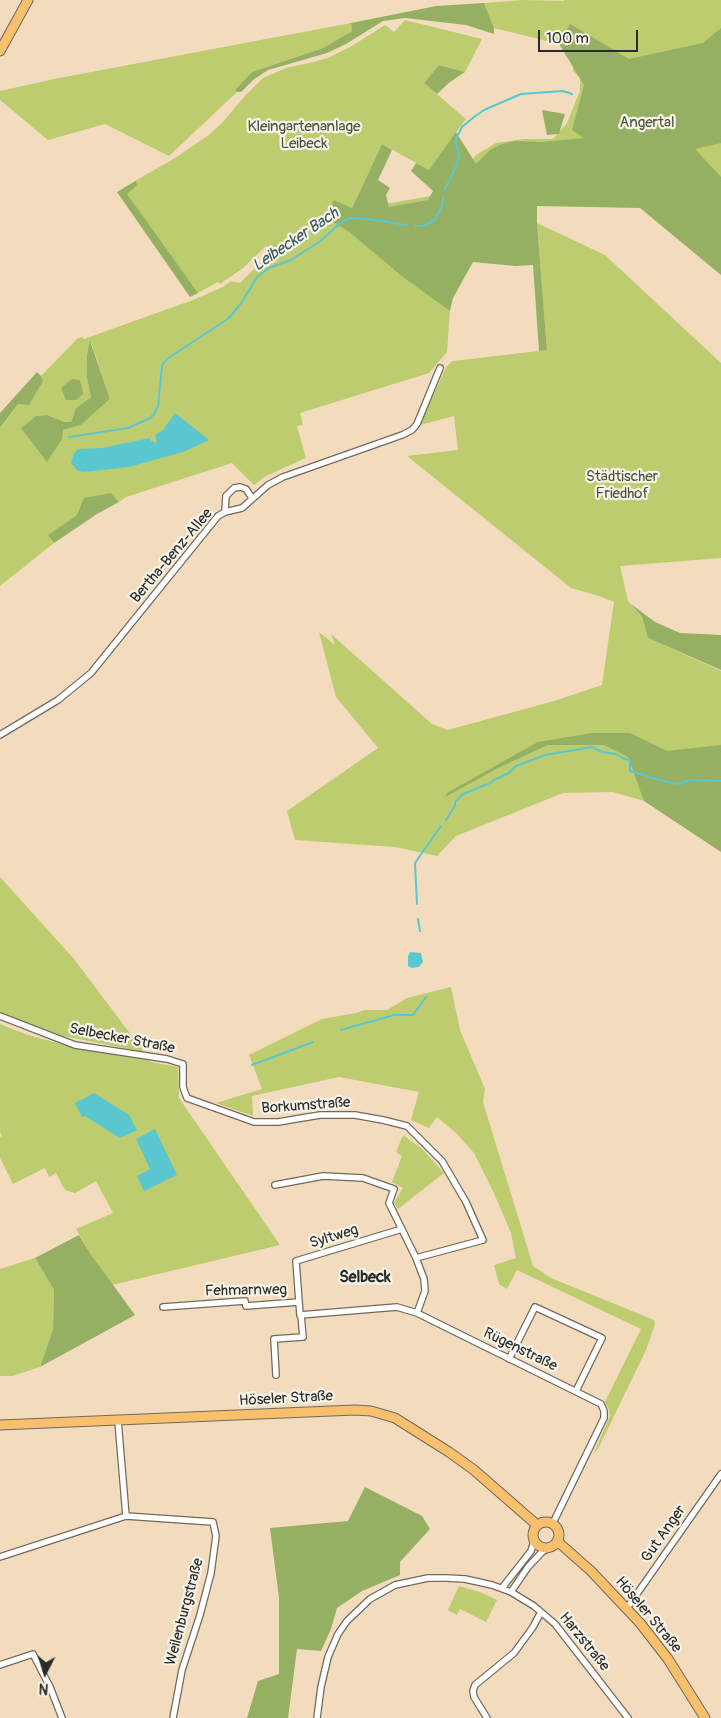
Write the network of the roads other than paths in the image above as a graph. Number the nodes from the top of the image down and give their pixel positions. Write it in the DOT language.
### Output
graph roads {
  1 [pos="28,0"];
  2 [pos="0,52"];
  3 [pos="440,368"];
  4 [pos="252,498"];
  5 [pos="225,512"];
  6 [pos="0,734"];
  7 [pos="0,1016"];
  8 [pos="183,1064"];
  9 [pos="275,1185"];
  10 [pos="402,1230"];
  11 [pos="416,1258"];
  12 [pos="299,1302"];
  13 [pos="163,1307"];
  14 [pos="417,1313"];
  15 [pos="301,1315"];
  16 [pos="510,1359"];
  17 [pos="276,1375"];
  18 [pos="576,1391"];
  19 [pos="118,1421"];
  20 [pos="0,1425"];
  21 [pos="721,1474"];
  22 [pos="126,1516"];
  23 [pos="553,1523"];
  24 [pos="537,1525"];
  25 [pos="534,1541"];
  26 [pos="557,1541"];
  27 [pos="550,1547"];
  28 [pos="0,1557"];
  29 [pos="506,1590"];
  30 [pos="627,1608"];
  31 [pos="541,1612"];
  32 [pos="0,1665"];
  33 [pos="62,1718"];
  34 [pos="173,1718"];
  35 [pos="317,1718"];
  36 [pos="487,1718"];
  37 [pos="628,1718"];
  38 [pos="705,1718"];
  1 -- 2 [label="main road"];
  3 -- 4 [label="street, Bertha-Benz-Allee"];
  4 -- 5 [label="street, Bertha-Benz-Allee"];
  4 -- 5 [label="street"];
  5 -- 6 [label="street, Bertha-Benz-Allee"];
  7 -- 8 [label="street, Selbecker Straße"];
  8 -- 11 [label="street, Borkumstraße"];
  9 -- 10 [label="street"];
  10 -- 11 [label="street"];
  10 -- 12 [label="street, Syltweg"];
  11 -- 14 [label="street"];
  12 -- 13 [label="street, Fehmarnweg"];
  12 -- 15 [label="street, Syltweg"];
  14 -- 15 [label="street, Rügenstraße"];
  14 -- 16 [label="street, Rügenstraße"];
  15 -- 17 [label="street, Syltweg"];
  16 -- 18 [label="street, Rügenstraße"];
  16 -- 18 [label="street"];
  18 -- 23 [label="street, Rügenstraße"];
  19 -- 20 [label="main road, Höseler Straße"];
  19 -- 22 [label="street"];
  19 -- 24 [label="main road, Höseler Straße"];
  21 -- 30 [label="street, Gut Anger"];
  22 -- 28 [label="street, Weilenburgstraße"];
  22 -- 34 [label="street, Weilenburgstraße"];
  23 -- 24 [label="main road"];
  23 -- 26 [label="main road"];
  24 -- 25 [label="main road"];
  25 -- 27 [label="main road"];
  25 -- 29 [label="street"];
  26 -- 27 [label="main road"];
  26 -- 30 [label="main road, Höseler Straße"];
  27 -- 29 [label="street"];
  29 -- 31 [label="street, Harzstraße"];
  29 -- 35 [label="street, Harzstraße"];
  30 -- 38 [label="main road, Höseler Straße"];
  31 -- 36 [label="street"];
  31 -- 37 [label="street, Harzstraße"];
  32 -- 33 [label="street"];
}
